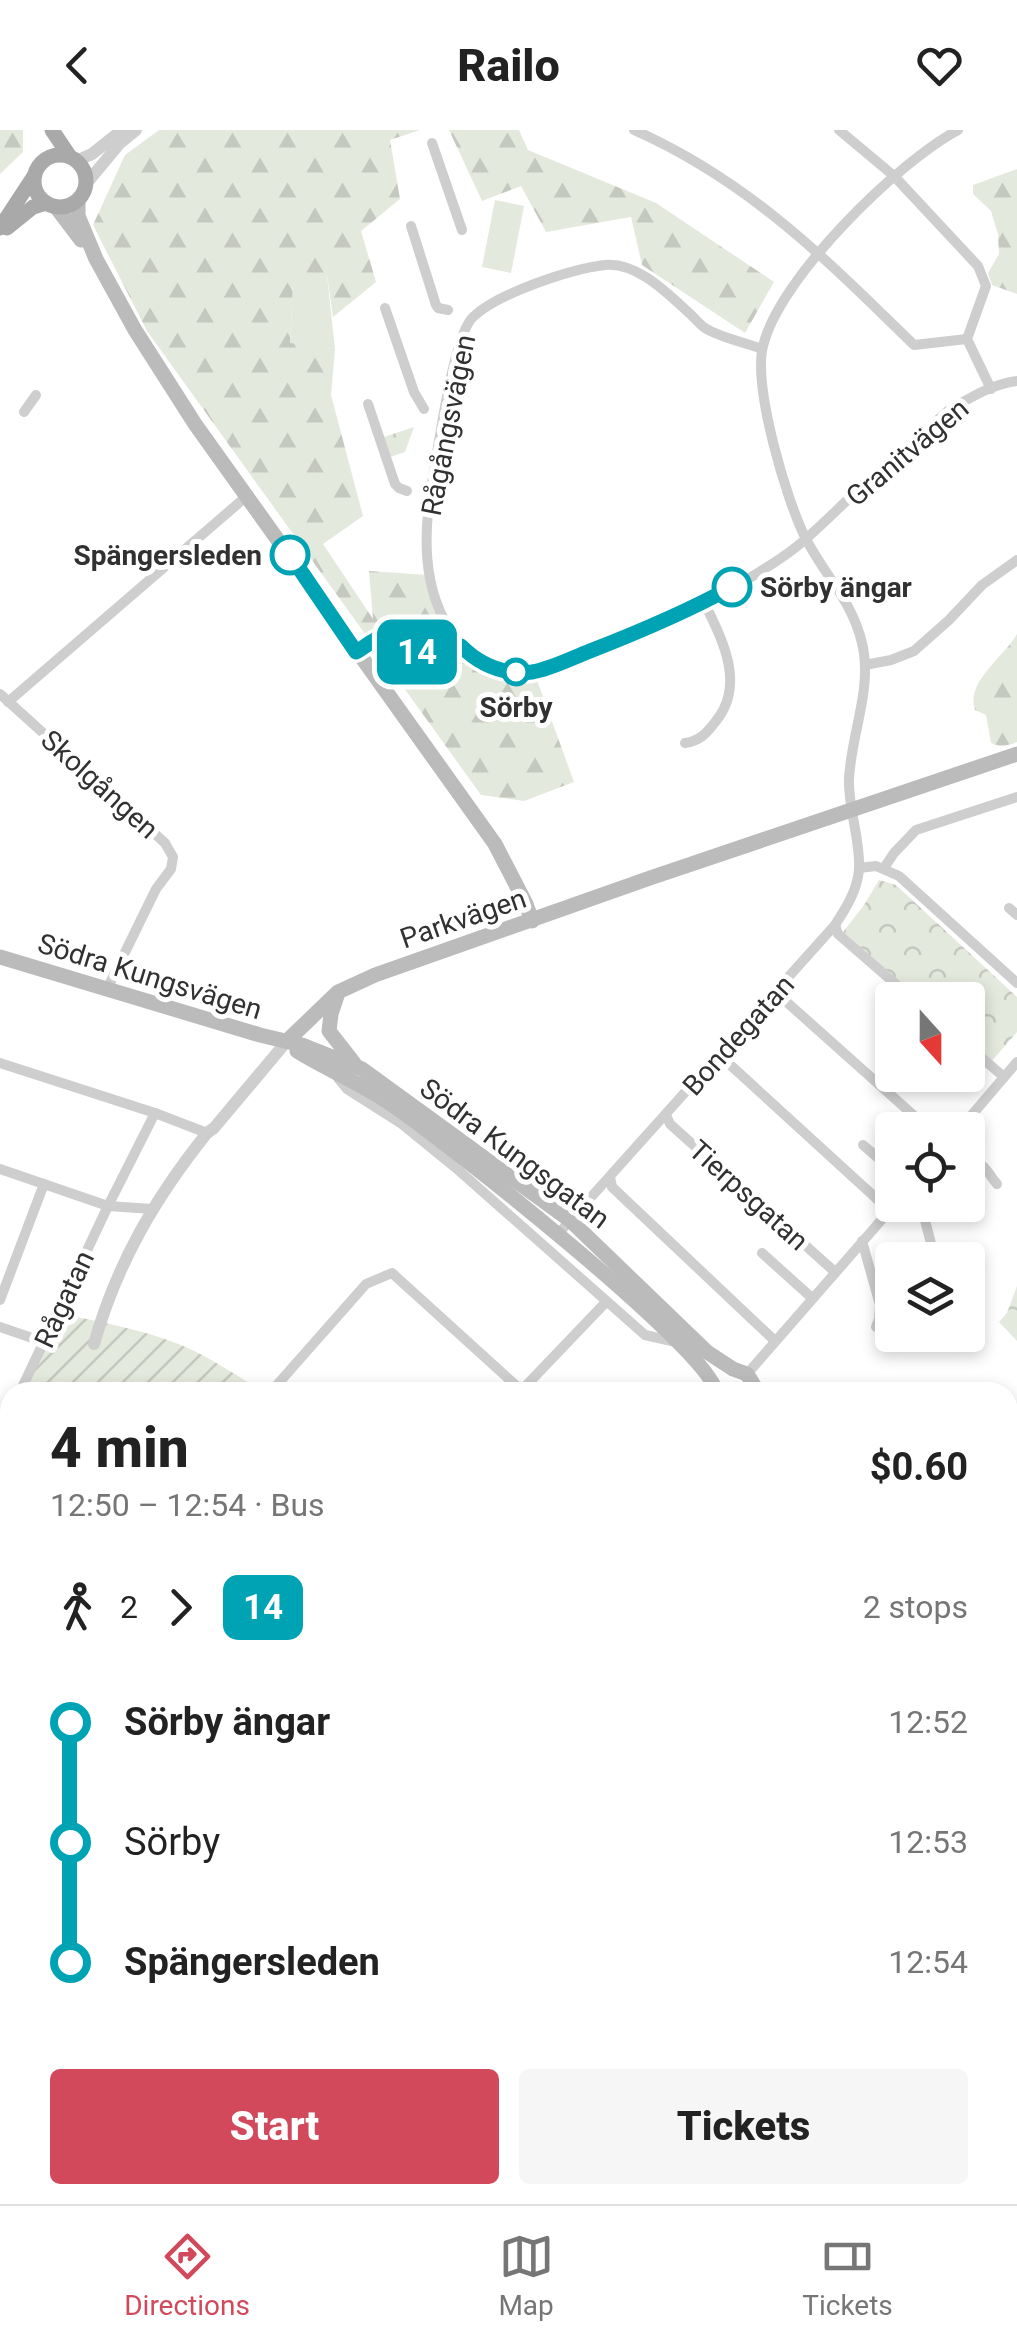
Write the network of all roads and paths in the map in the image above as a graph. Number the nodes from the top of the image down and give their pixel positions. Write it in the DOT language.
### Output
graph roads {
  1 [pos="49,130"];
  2 [pos="122,130"];
  3 [pos="136,130"];
  4 [pos="634,130"];
  5 [pos="839,130"];
  6 [pos="958,130"];
  7 [pos="432,143"];
  8 [pos="73,159"];
  9 [pos="44,160"];
  10 [pos="34,176"];
  11 [pos="894,176"];
  12 [pos="86,184"];
  13 [pos="78,200"];
  14 [pos="51,205"];
  15 [pos="411,226"];
  16 [pos="0,230"];
  17 [pos="462,230"];
  18 [pos="818,252"];
  19 [pos="96,258"];
  20 [pos="385,308"];
  21 [pos="448,310"];
  22 [pos="967,339"];
  23 [pos="762,349"];
  24 [pos="1017,381"];
  25 [pos="991,388"];
  26 [pos="36,395"];
  27 [pos="368,404"];
  28 [pos="424,409"];
  29 [pos="24,412"];
  30 [pos="407,491"];
  31 [pos="248,495"];
  32 [pos="806,539"];
  33 [pos="1017,560"];
  34 [pos="704,602"];
  35 [pos="864,665"];
  36 [pos="4,698"];
  37 [pos="685,743"];
  38 [pos="1017,754"];
  39 [pos="1017,797"];
  40 [pos="852,810"];
  41 [pos="859,868"];
  42 [pos="884,868"];
  43 [pos="532,921"];
  44 [pos="835,925"];
  45 [pos="0,958"];
  46 [pos="893,982"];
  47 [pos="1017,982"];
  48 [pos="107,989"];
  49 [pos="778,990"];
  50 [pos="338,992"];
  51 [pos="287,1042"];
  52 [pos="724,1052"];
  53 [pos="985,1061"];
  54 [pos="1017,1062"];
  55 [pos="0,1063"];
  56 [pos="356,1066"];
  57 [pos="331,1070"];
  58 [pos="1004,1077"];
  59 [pos="910,1112"];
  60 [pos="974,1112"];
  61 [pos="155,1113"];
  62 [pos="666,1115"];
  63 [pos="207,1133"];
  64 [pos="862,1145"];
  65 [pos="875,1156"];
  66 [pos="0,1169"];
  67 [pos="985,1169"];
  68 [pos="610,1177"];
  69 [pos="44,1184"];
  70 [pos="997,1184"];
  71 [pos="875,1194"];
  72 [pos="108,1206"];
  73 [pos="152,1209"];
  74 [pos="571,1221"];
  75 [pos="879,1222"];
  76 [pos="558,1234"];
  77 [pos="862,1241"];
  78 [pos="762,1254"];
  79 [pos="835,1272"];
  80 [pos="875,1287"];
  81 [pos="812,1298"];
  82 [pos="0,1300"];
  83 [pos="606,1302"];
  84 [pos="0,1327"];
  85 [pos="775,1341"];
  86 [pos="44,1342"];
  87 [pos="678,1342"];
  88 [pos="94,1344"];
  89 [pos="25,1382"];
  90 [pos="286,1382"];
  91 [pos="510,1382"];
  92 [pos="530,1382"];
  93 [pos="712,1382"];
  94 [pos="718,1382"];
  95 [pos="745,1382"];
  96 [pos="748,1382"];
  97 [pos="750,1382"];
  1 -- 8 [label="main road"];
  1 -- 9 [label="main road"];
  2 -- 8 [label="street"];
  3 -- 12 [label="street"];
  4 -- 18 [label="street"];
  5 -- 11 [label="street"];
  6 -- 11 [label="street"];
  7 -- 17 [label="street"];
  8 -- 9 [label="main road"];
  8 -- 12 [label="main road"];
  9 -- 10 [label="main road"];
  10 -- 14 [label="main road"];
  10 -- 16 [label="main road"];
  11 -- 18 [label="street"];
  11 -- 22 [label="street"];
  12 -- 13 [label="main road"];
  13 -- 14 [label="main road"];
  13 -- 19 [label="main road"];
  14 -- 16 [label="main road"];
  14 -- 19 [label="main road"];
  15 -- 21 [label="street"];
  18 -- 22 [label="street"];
  18 -- 23 [label="street"];
  19 -- 31 [label="main road"];
  20 -- 28 [label="street"];
  22 -- 25 [label="street"];
  23 -- 32 [label="street, Bondegatan"];
  23 -- 34 [label="street, Rågångsvägen"];
  24 -- 25 [label="street, Granitvägen"];
  25 -- 32 [label="street, Granitvägen"];
  26 -- 29 [label="street"];
  27 -- 30 [label="street"];
  31 -- 36 [label="street"];
  31 -- 43 [label="main road"];
  32 -- 34 [label="street, Rågångsvägen"];
  32 -- 35 [label="street, Bondegatan"];
  33 -- 35 [label="street"];
  34 -- 37 [label="street"];
  35 -- 40 [label="street, Bondegatan"];
  36 -- 48 [label="street, Skolgången"];
  38 -- 40 [label="main road, Parkvägen"];
  39 -- 42 [label="street"];
  40 -- 41 [label="street, Bondegatan"];
  40 -- 43 [label="main road, Parkvägen"];
  41 -- 42 [label="street"];
  41 -- 44 [label="street, Bondegatan"];
  42 -- 47 [label="street"];
  43 -- 50 [label="main road, Parkvägen"];
  44 -- 46 [label="street"];
  44 -- 49 [label="street, Bondegatan"];
  45 -- 48 [label="main road, Södra Kungsvägen"];
  48 -- 51 [label="main road, Södra Kungsvägen"];
  49 -- 52 [label="street, Bondegatan"];
  49 -- 59 [label="street"];
  50 -- 51 [label="main road, Parkvägen"];
  50 -- 56 [label="main road"];
  51 -- 56 [label="main road, Södra Kungsgatan"];
  51 -- 57 [label="main road, Södra Kungsgatan"];
  51 -- 63 [label="street, Parkvägen"];
  52 -- 62 [label="street, Bondegatan"];
  52 -- 71 [label="street"];
  53 -- 58 [label="street"];
  54 -- 58 [label="street"];
  55 -- 61 [label="street"];
  56 -- 74 [label="main road, Södra Kungsgatan"];
  57 -- 76 [label="main road, Södra Kungsgatan"];
  57 -- 83 [label="street, Södra Kungsgatan"];
  58 -- 60 [label="street"];
  61 -- 63 [label="street"];
  61 -- 72 [label="street, Rågatan"];
  62 -- 68 [label="street, Bondegatan"];
  62 -- 79 [label="street, Tierpsgatan"];
  63 -- 73 [label="street, Parkvägen"];
  64 -- 65 [label="street"];
  66 -- 69 [label="street"];
  67 -- 70 [label="street"];
  68 -- 74 [label="street, Bondegatan"];
  68 -- 85 [label="street"];
  69 -- 72 [label="street"];
  69 -- 82 [label="street"];
  72 -- 73 [label="street"];
  72 -- 86 [label="street, Rågatan"];
  73 -- 88 [label="street, Parkvägen"];
  74 -- 76 [label="street, Bondegatan"];
  74 -- 96 [label="main road, Södra Kungsgatan"];
  75 -- 77 [label="street"];
  76 -- 87 [label="main road, Södra Kungsgatan"];
  77 -- 79 [label="street"];
  77 -- 80 [label="street"];
  78 -- 81 [label="street"];
  79 -- 81 [label="street"];
  81 -- 85 [label="street"];
  83 -- 87 [label="street, Södra Kungsgatan"];
  83 -- 92 [label="street"];
  84 -- 86 [label="street"];
  85 -- 97 [label="street"];
  86 -- 89 [label="street, Rågatan"];
  87 -- 93 [label="main road, Södra Kungsgatan"];
  90 -- 91 [label="street"];
  94 -- 95 [label="main road, Södra Kungsgatan"];
}
